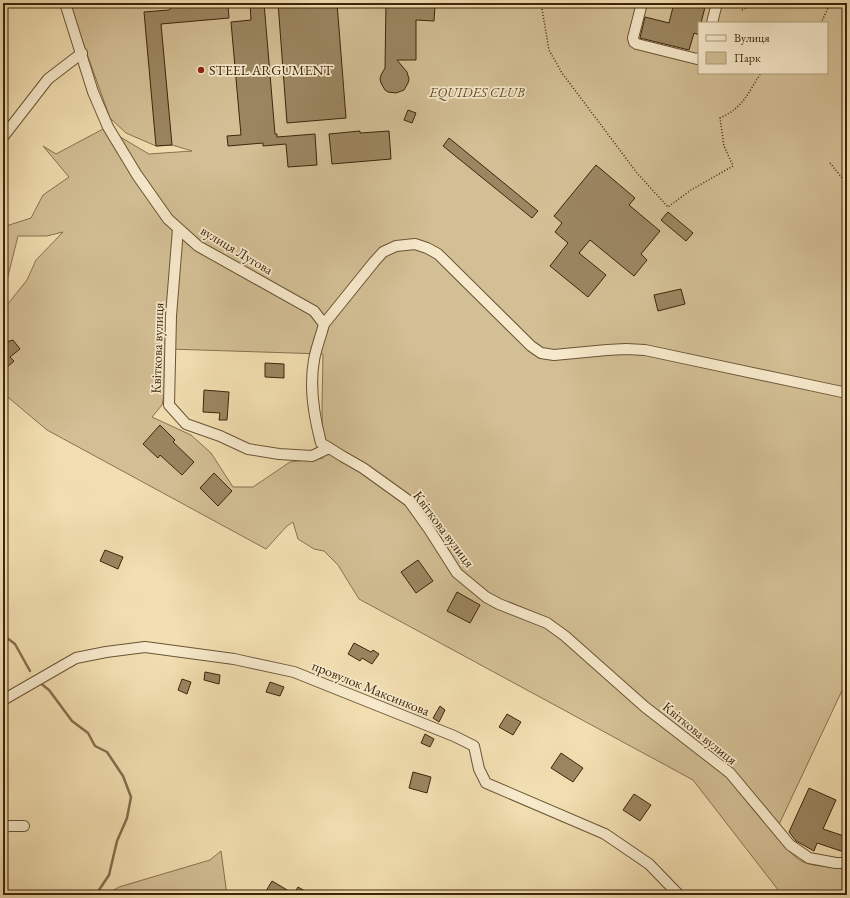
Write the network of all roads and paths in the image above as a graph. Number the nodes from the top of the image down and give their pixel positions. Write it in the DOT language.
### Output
graph roads {
  1 [pos="65,3"];
  2 [pos="541,3"];
  3 [pos="642,3"];
  4 [pos="717,3"];
  5 [pos="756,3"];
  6 [pos="785,3"];
  7 [pos="790,3"];
  8 [pos="829,3"];
  9 [pos="742,10"];
  10 [pos="712,22"];
  11 [pos="821,22"];
  12 [pos="82,53"];
  13 [pos="698,58"];
  14 [pos="760,74"];
  15 [pos="3,137"];
  16 [pos="830,163"];
  17 [pos="847,184"];
  18 [pos="178,229"];
  19 [pos="324,324"];
  20 [pos="847,394"];
  21 [pos="329,448"];
  22 [pos="3,700"];
  23 [pos="24,826"];
  24 [pos="3,827"];
  25 [pos="847,863"];
  26 [pos="679,895"];
  1 -- 12 [label="street, вулиця Лугова"];
  2 -- 14 [label="path"];
  3 -- 13 [label="street"];
  4 -- 10 [label="street"];
  5 -- 9 [label="path"];
  6 -- 7 [label="path"];
  8 -- 11 [label="path"];
  12 -- 15 [label="street"];
  12 -- 18 [label="street, вулиця Лугова"];
  16 -- 17 [label="path"];
  18 -- 19 [label="street, вулиця Лугова"];
  18 -- 21 [label="street, Квіткова вулиця"];
  19 -- 20 [label="street"];
  19 -- 21 [label="street"];
  21 -- 25 [label="street, Квіткова вулиця"];
  22 -- 26 [label="street, провулок Максинкова"];
  23 -- 24 [label="street"];
}
